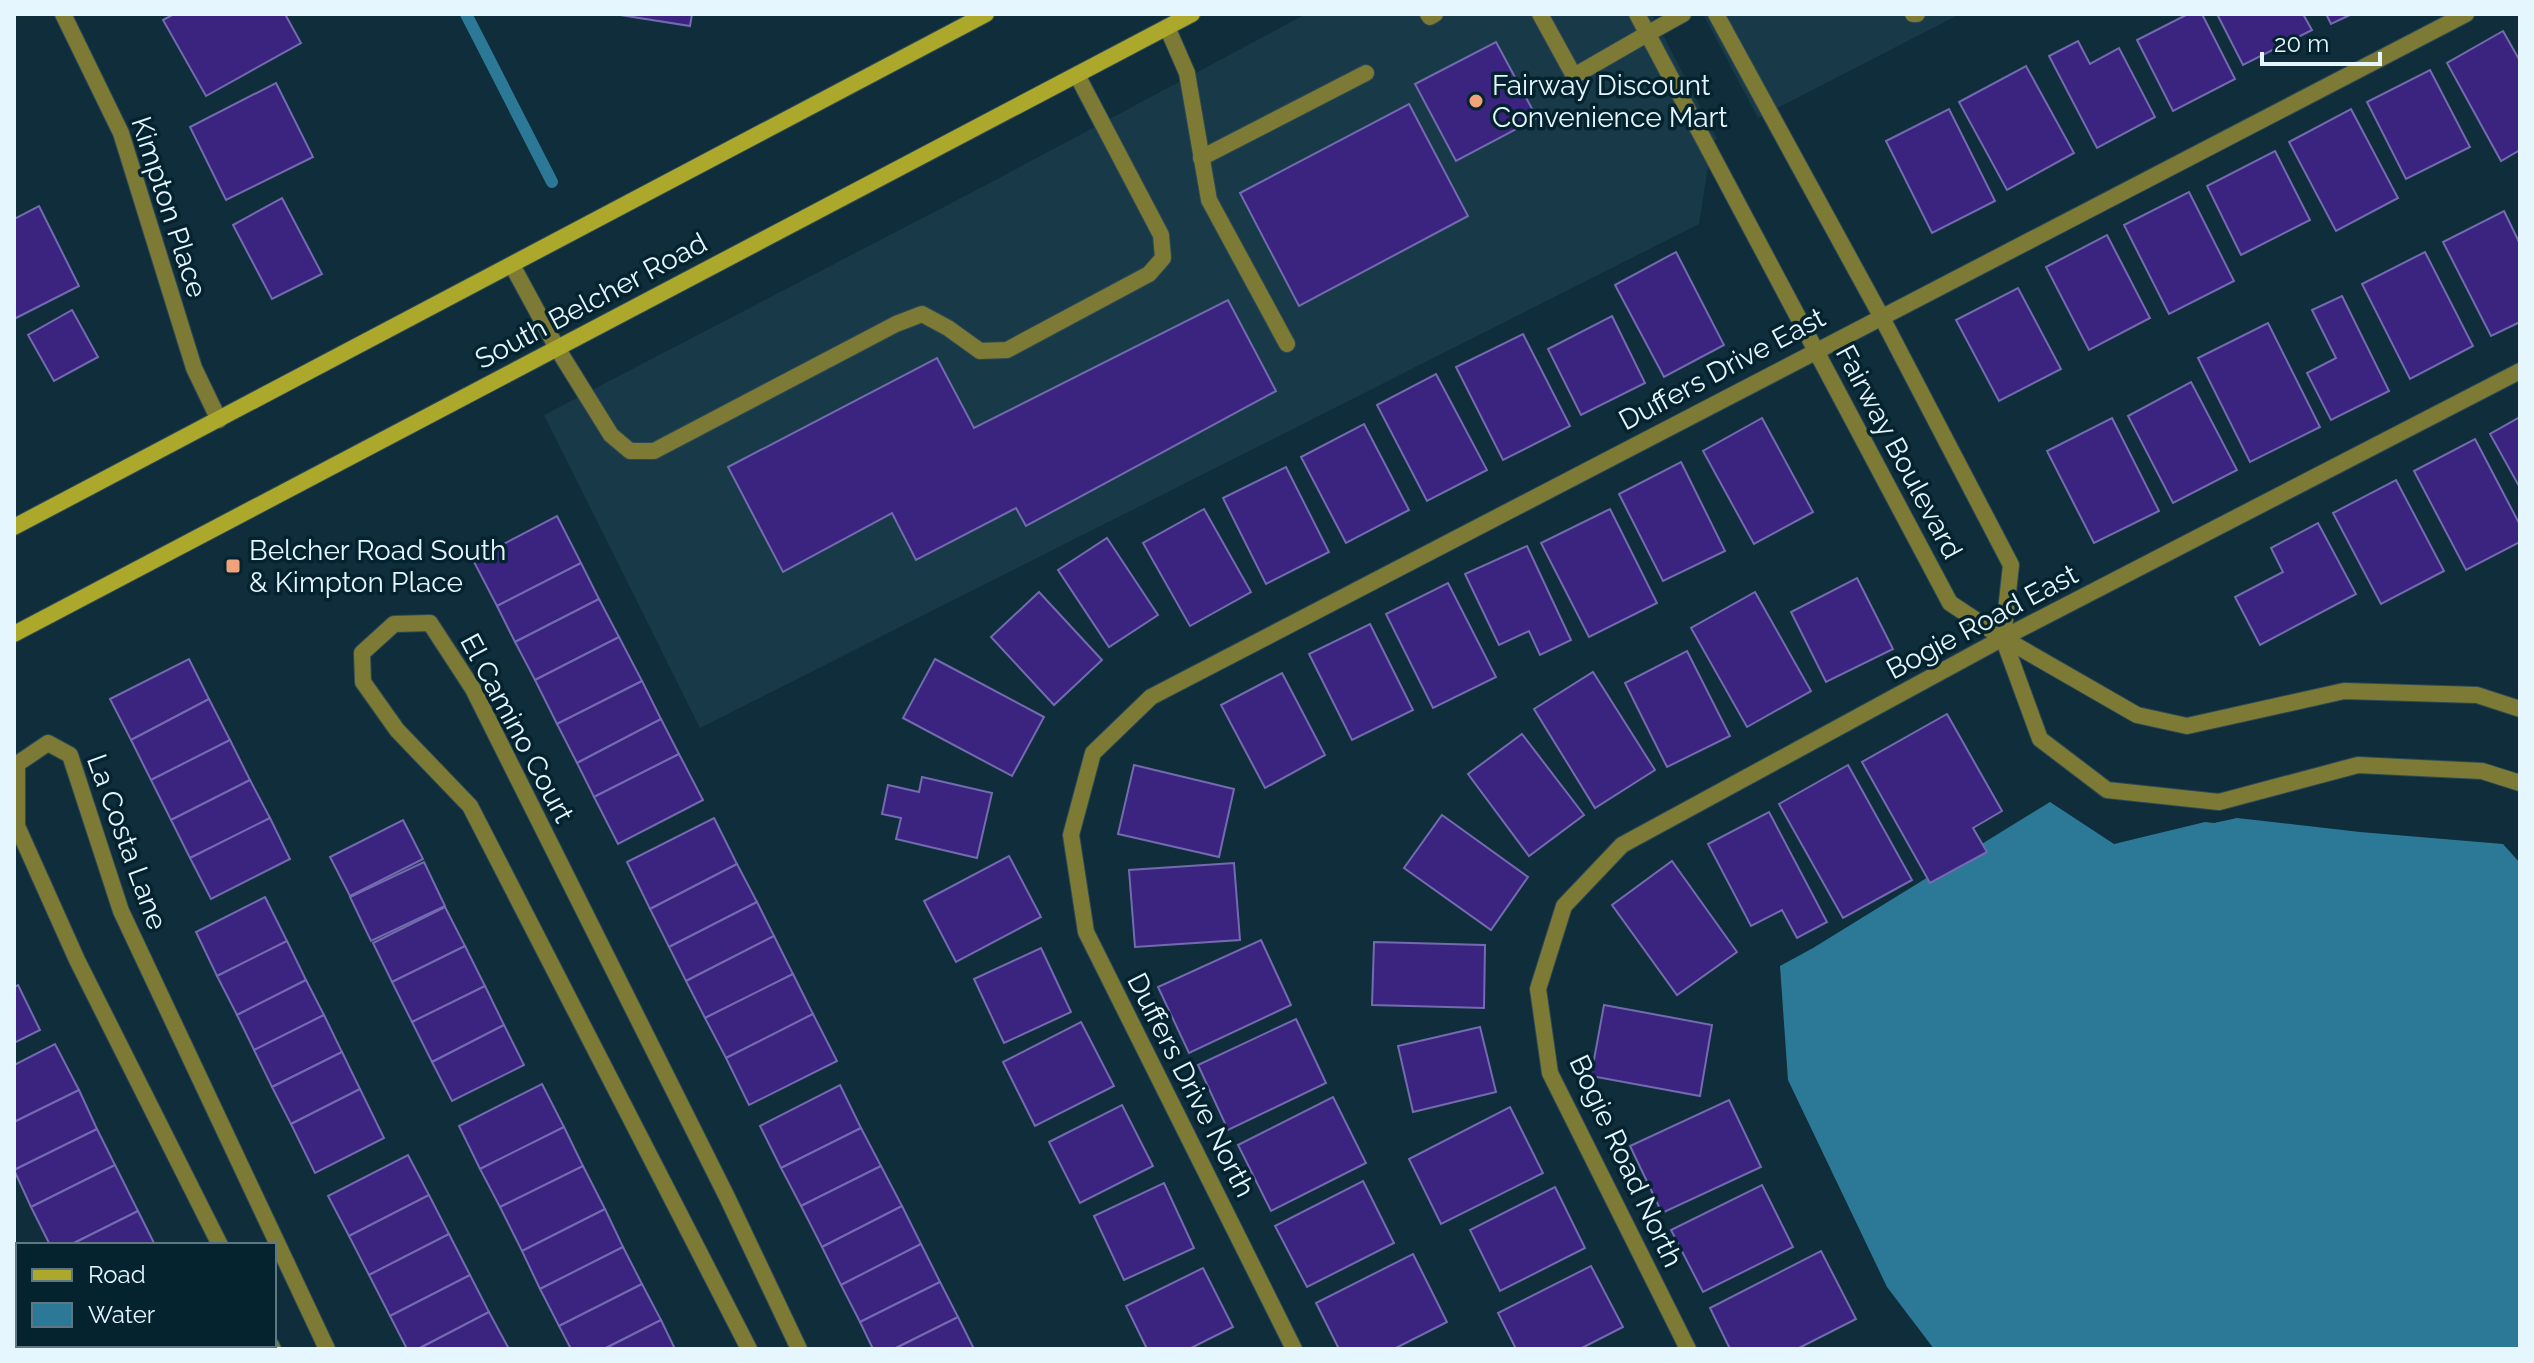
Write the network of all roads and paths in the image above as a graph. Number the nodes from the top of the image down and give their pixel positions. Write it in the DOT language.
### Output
graph roads {
  1 [pos="63,14"];
  2 [pos="986,14"];
  3 [pos="1192,14"];
  4 [pos="1428,14"];
  5 [pos="1435,14"];
  6 [pos="1540,14"];
  7 [pos="1637,14"];
  8 [pos="1683,14"];
  9 [pos="1716,14"];
  10 [pos="2466,14"];
  11 [pos="1167,27"];
  12 [pos="1647,34"];
  13 [pos="1366,73"];
  14 [pos="1077,75"];
  15 [pos="1201,158"];
  16 [pos="512,265"];
  17 [pos="1881,316"];
  18 [pos="1287,344"];
  19 [pos="557,348"];
  20 [pos="1816,350"];
  21 [pos="2520,371"];
  22 [pos="219,420"];
  23 [pos="14,527"];
  24 [pos="14,634"];
  25 [pos="2003,638"];
  26 [pos="2520,709"];
  27 [pos="2520,783"];
  28 [pos="1071,835"];
  29 [pos="1538,989"];
  30 [pos="219,1243"];
  31 [pos="327,1349"];
  32 [pos="749,1349"];
  33 [pos="799,1349"];
  34 [pos="1294,1349"];
  35 [pos="1688,1349"];
  1 -- 22 [label="street, Kimpton Place"];
  2 -- 16 [label="main road"];
  3 -- 11 [label="main road, South Belcher Road"];
  4 -- 5 [label="street"];
  6 -- 12 [label="street"];
  7 -- 12 [label="street, Fairway Boulevard"];
  8 -- 12 [label="street"];
  9 -- 17 [label="street, Fairway Boulevard"];
  10 -- 17 [label="street, Duffers Drive East"];
  11 -- 14 [label="main road, South Belcher Road"];
  11 -- 15 [label="street"];
  12 -- 20 [label="street, Fairway Boulevard"];
  13 -- 15 [label="street"];
  14 -- 19 [label="main road, South Belcher Road"];
  14 -- 19 [label="street"];
  15 -- 18 [label="street"];
  16 -- 19 [label="street"];
  16 -- 22 [label="main road"];
  17 -- 20 [label="street, Duffers Drive East"];
  17 -- 25 [label="street, Fairway Boulevard"];
  19 -- 24 [label="main road, South Belcher Road"];
  20 -- 25 [label="street, Fairway Boulevard"];
  20 -- 28 [label="street, Duffers Drive East"];
  21 -- 25 [label="street, Bogie Road East"];
  22 -- 23 [label="main road"];
  25 -- 26 [label="street, Fairway Boulevard"];
  25 -- 27 [label="street, Fairway Boulevard"];
  25 -- 29 [label="street, Bogie Road East"];
  28 -- 34 [label="street, Duffers Drive North"];
  29 -- 35 [label="street, Bogie Road North"];
  30 -- 31 [label="street, La Costa Lane"];
  32 -- 33 [label="street, El Camino Court"];
}
